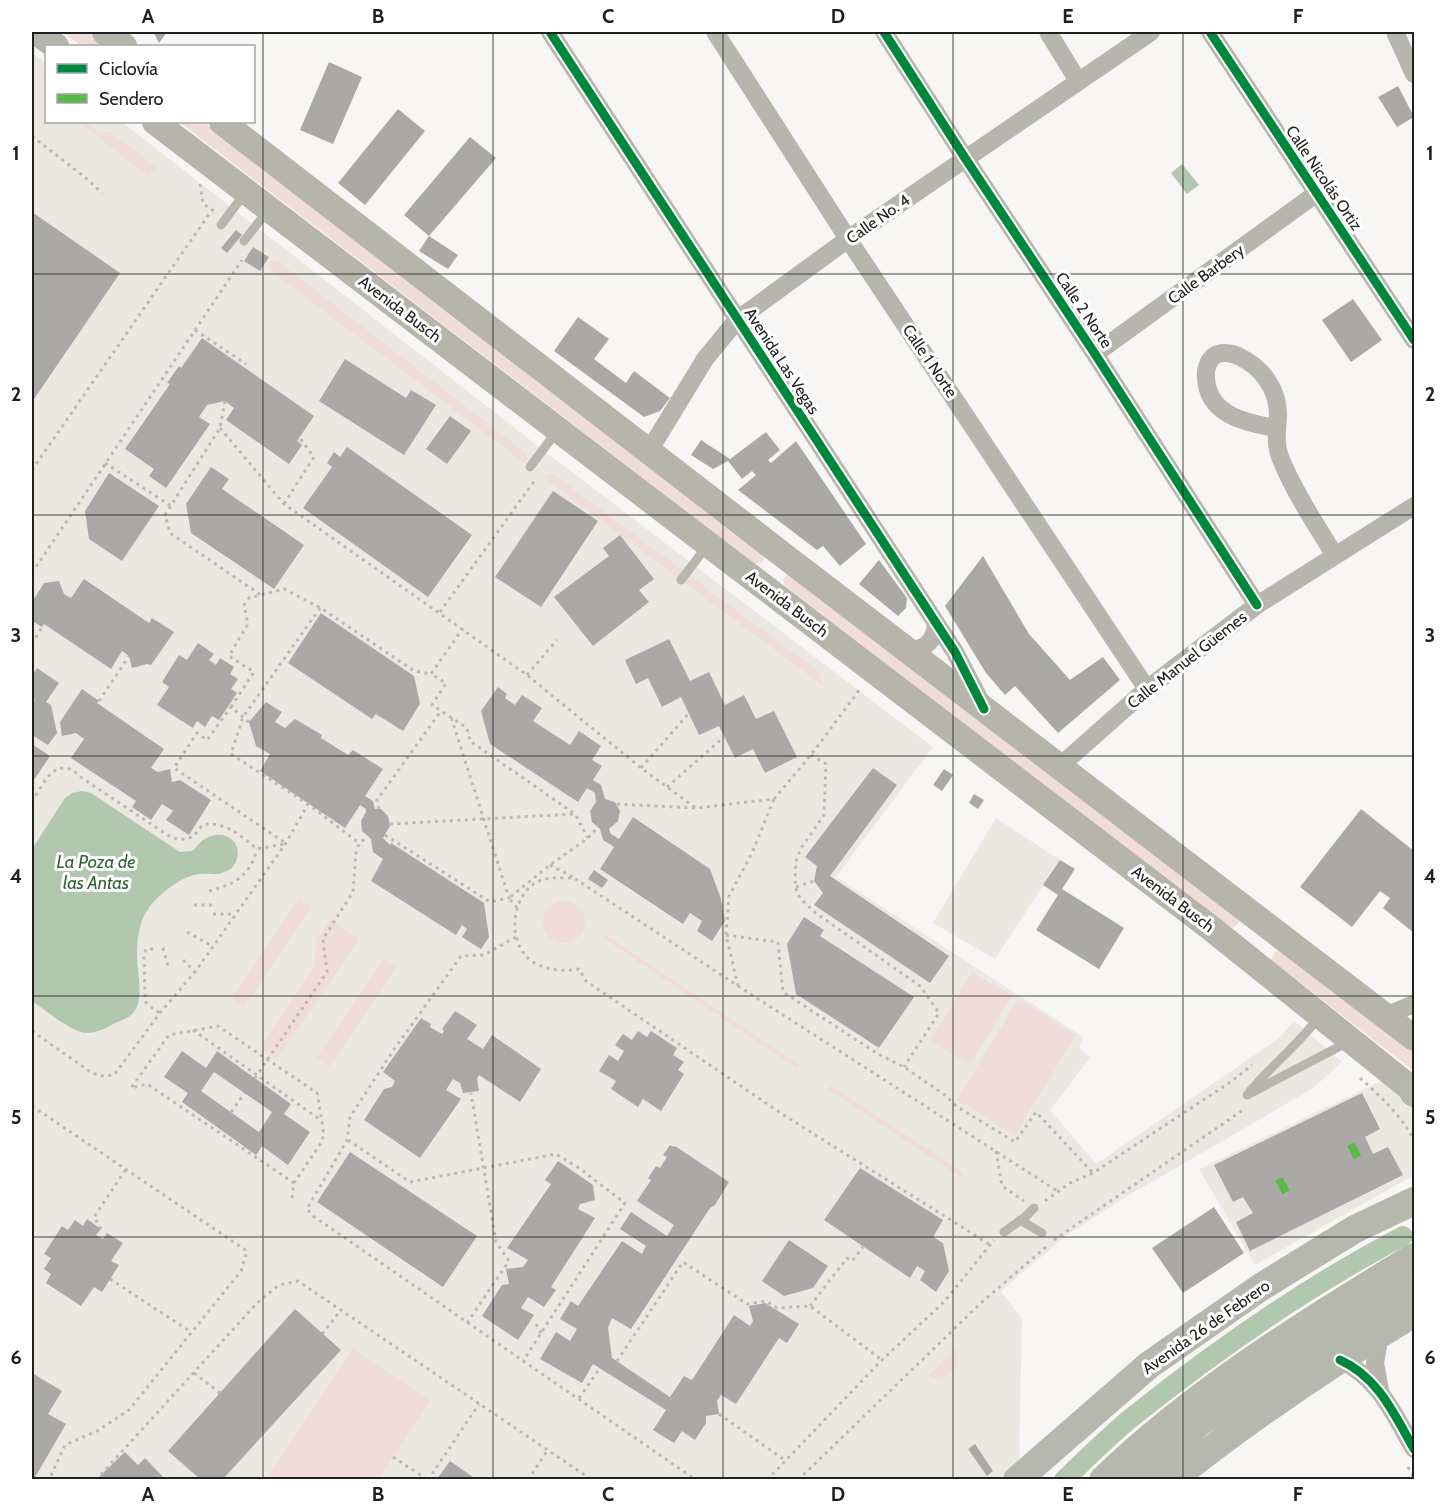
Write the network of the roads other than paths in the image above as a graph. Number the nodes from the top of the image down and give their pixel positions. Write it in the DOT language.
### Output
graph roads {
  1 [pos="36,32"];
  2 [pos="550,32"];
  3 [pos="715,32"];
  4 [pos="884,32"];
  5 [pos="1048,32"];
  6 [pos="1151,32"];
  7 [pos="1210,32"];
  8 [pos="1395,32"];
  9 [pos="55,45"];
  10 [pos="1414,74"];
  11 [pos="1078,81"];
  12 [pos="156,123"];
  13 [pos="223,123"];
  14 [pos="965,158"];
  15 [pos="246,191"];
  16 [pos="1317,194"];
  17 [pos="269,209"];
  18 [pos="221,225"];
  19 [pos="848,239"];
  20 [pos="244,242"];
  21 [pos="737,320"];
  22 [pos="1414,340"];
  23 [pos="1095,354"];
  24 [pos="1276,428"];
  25 [pos="558,429"];
  26 [pos="649,451"];
  27 [pos="530,467"];
  28 [pos="1412,512"];
  29 [pos="709,544"];
  30 [pos="1335,556"];
  31 [pos="787,558"];
  32 [pos="681,580"];
  33 [pos="765,588"];
  34 [pos="1257,605"];
  35 [pos="936,623"];
  36 [pos="908,651"];
  37 [pos="1147,689"];
  38 [pos="984,709"];
  39 [pos="1060,766"];
  40 [pos="1244,954"];
  41 [pos="1351,990"];
  42 [pos="1414,1004"];
  43 [pos="1321,1015"];
  44 [pos="1385,1016"];
  45 [pos="1414,1038"];
  46 [pos="1352,1040"];
  47 [pos="1414,1092"];
  48 [pos="1414,1201"];
  49 [pos="1034,1208"];
  50 [pos="1020,1220"];
  51 [pos="1004,1232"];
  52 [pos="1042,1233"];
  53 [pos="1414,1257"];
  54 [pos="1414,1289"];
  55 [pos="1414,1313"];
  56 [pos="1380,1334"];
  57 [pos="1340,1360"];
  58 [pos="1380,1390"];
  59 [pos="1409,1454"];
  60 [pos="1017,1479"];
  61 [pos="1103,1479"];
  62 [pos="1134,1479"];
  63 [pos="1172,1479"];
  1 -- 9 [label="main road"];
  2 -- 21 [label="street, Avenida Las Vegas"];
  3 -- 19 [label="street, Calle 1 Norte"];
  4 -- 14 [label="street, Calle 2 Norte"];
  5 -- 11 [label="street"];
  6 -- 11 [label="street, Calle No. 4"];
  7 -- 16 [label="street, Calle Nicolás Ortiz"];
  8 -- 10 [label="street"];
  11 -- 14 [label="street, Calle No. 4"];
  12 -- 15 [label="main road, Avenida Busch"];
  13 -- 26 [label="main road"];
  14 -- 19 [label="street, Calle No. 4"];
  14 -- 23 [label="street, Calle 2 Norte"];
  15 -- 17 [label="main road, Avenida Busch"];
  15 -- 18 [label="lane"];
  16 -- 22 [label="street, Calle Nicolás Ortiz"];
  16 -- 23 [label="street, Calle Barbery"];
  17 -- 20 [label="lane"];
  17 -- 25 [label="main road, Avenida Busch"];
  19 -- 21 [label="street, Calle No. 4"];
  19 -- 37 [label="street, Calle 1 Norte"];
  21 -- 26 [label="street, Calle No. 4"];
  21 -- 35 [label="street, Avenida Las Vegas"];
  23 -- 34 [label="street, Calle 2 Norte"];
  24 -- 24 [label="street"];
  24 -- 30 [label="street"];
  25 -- 27 [label="lane"];
  25 -- 29 [label="main road, Avenida Busch"];
  26 -- 31 [label="main road"];
  28 -- 30 [label="street, Calle Manuel Güemes"];
  29 -- 32 [label="lane"];
  29 -- 33 [label="main road, Avenida Busch"];
  30 -- 34 [label="street, Calle Manuel Güemes"];
  31 -- 33 [label="main road"];
  31 -- 36 [label="main road"];
  33 -- 40 [label="main road, Avenida Busch"];
  34 -- 37 [label="street, Calle Manuel Güemes"];
  35 -- 36 [label="street"];
  35 -- 38 [label="street, Avenida Las Vegas"];
  36 -- 38 [label="main road"];
  37 -- 39 [label="street, Calle Manuel Güemes"];
  38 -- 39 [label="main road"];
  39 -- 41 [label="main road"];
  40 -- 41 [label="main road"];
  40 -- 43 [label="main road, Avenida Busch"];
  41 -- 44 [label="main road"];
  42 -- 44 [label="street"];
  43 -- 46 [label="main road, Avenida Busch"];
  43 -- 46 [label="lane"];
  44 -- 45 [label="main road"];
  46 -- 47 [label="main road, Avenida Busch"];
  48 -- 60 [label="main road, Avenida 26 de Febrero"];
  49 -- 50 [label="lane"];
  50 -- 51 [label="lane"];
  50 -- 52 [label="lane"];
  53 -- 61 [label="main road"];
  54 -- 62 [label="main road"];
  55 -- 56 [label="main road"];
  56 -- 57 [label="main road"];
  56 -- 58 [label="street"];
  57 -- 58 [label="street"];
  57 -- 63 [label="main road"];
  58 -- 59 [label="street"];
}
